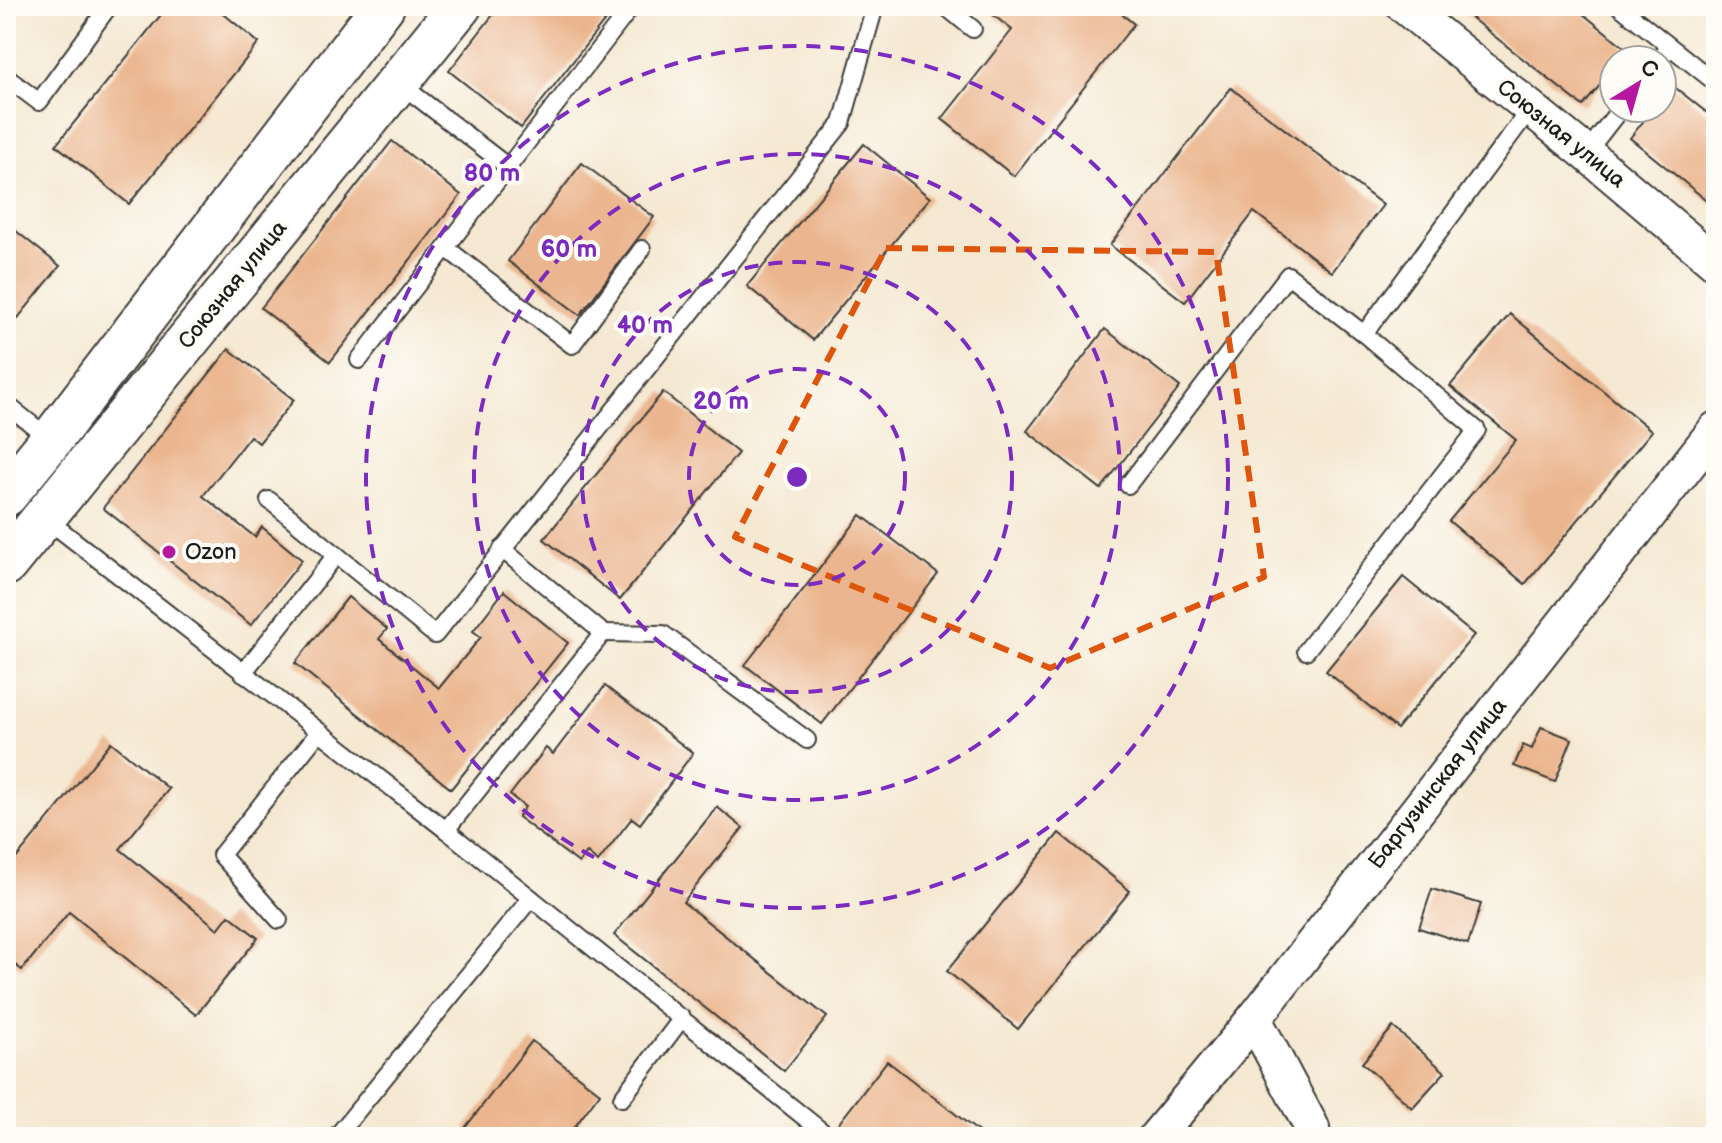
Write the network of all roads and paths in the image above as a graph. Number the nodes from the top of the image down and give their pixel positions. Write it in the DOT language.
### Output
graph roads {
  1 [pos="109,6"];
  2 [pos="383,6"];
  3 [pos="460,6"];
  4 [pos="632,6"];
  5 [pos="875,6"];
  6 [pos="945,6"];
  7 [pos="1404,6"];
  8 [pos="1619,6"];
  9 [pos="973,29"];
  10 [pos="1656,44"];
  11 [pos="1678,61"];
  12 [pos="6,77"];
  13 [pos="398,82"];
  14 [pos="1716,83"];
  15 [pos="1530,109"];
  16 [pos="1609,124"];
  17 [pos="1586,153"];
  18 [pos="508,167"];
  19 [pos="446,248"];
  20 [pos="642,249"];
  21 [pos="1716,263"];
  22 [pos="1364,334"];
  23 [pos="359,360"];
  24 [pos="6,404"];
  25 [pos="1716,429"];
  26 [pos="51,440"];
  27 [pos="1128,485"];
  28 [pos="6,495"];
  29 [pos="269,500"];
  30 [pos="44,517"];
  31 [pos="502,549"];
  32 [pos="336,555"];
  33 [pos="6,564"];
  34 [pos="603,633"];
  35 [pos="1306,651"];
  36 [pos="243,673"];
  37 [pos="319,732"];
  38 [pos="807,740"];
  39 [pos="446,830"];
  40 [pos="531,898"];
  41 [pos="279,920"];
  42 [pos="682,1018"];
  43 [pos="1254,1019"];
  44 [pos="622,1098"];
  45 [pos="336,1137"];
  46 [pos="829,1137"];
  47 [pos="1156,1137"];
  48 [pos="1309,1137"];
  1 -- 12 [label="lane"];
  2 -- 26 [label="street"];
  3 -- 13 [label="street, Союзная улица"];
  4 -- 18 [label="lane"];
  5 -- 31 [label="lane"];
  6 -- 9 [label="lane"];
  7 -- 15 [label="street, Союзная улица"];
  8 -- 10 [label="lane"];
  11 -- 14 [label="lane"];
  13 -- 18 [label="lane"];
  13 -- 30 [label="street, Союзная улица"];
  15 -- 17 [label="street, Союзная улица"];
  15 -- 22 [label="lane"];
  16 -- 17 [label="lane"];
  17 -- 21 [label="street, Союзная улица"];
  18 -- 19 [label="lane"];
  19 -- 20 [label="lane"];
  19 -- 23 [label="lane"];
  22 -- 27 [label="lane"];
  22 -- 35 [label="lane"];
  24 -- 26 [label="lane"];
  25 -- 43 [label="street, Баргузинская улица"];
  26 -- 28 [label="street"];
  29 -- 32 [label="lane"];
  30 -- 33 [label="street, Союзная улица"];
  30 -- 36 [label="lane"];
  31 -- 32 [label="lane"];
  31 -- 34 [label="lane"];
  32 -- 36 [label="lane"];
  34 -- 38 [label="lane"];
  34 -- 39 [label="lane"];
  36 -- 37 [label="lane"];
  37 -- 39 [label="lane"];
  37 -- 41 [label="lane"];
  39 -- 40 [label="lane"];
  40 -- 42 [label="lane"];
  40 -- 45 [label="lane"];
  42 -- 44 [label="lane"];
  42 -- 46 [label="lane"];
  43 -- 47 [label="street, Баргузинская улица"];
  43 -- 48 [label="street"];
}
